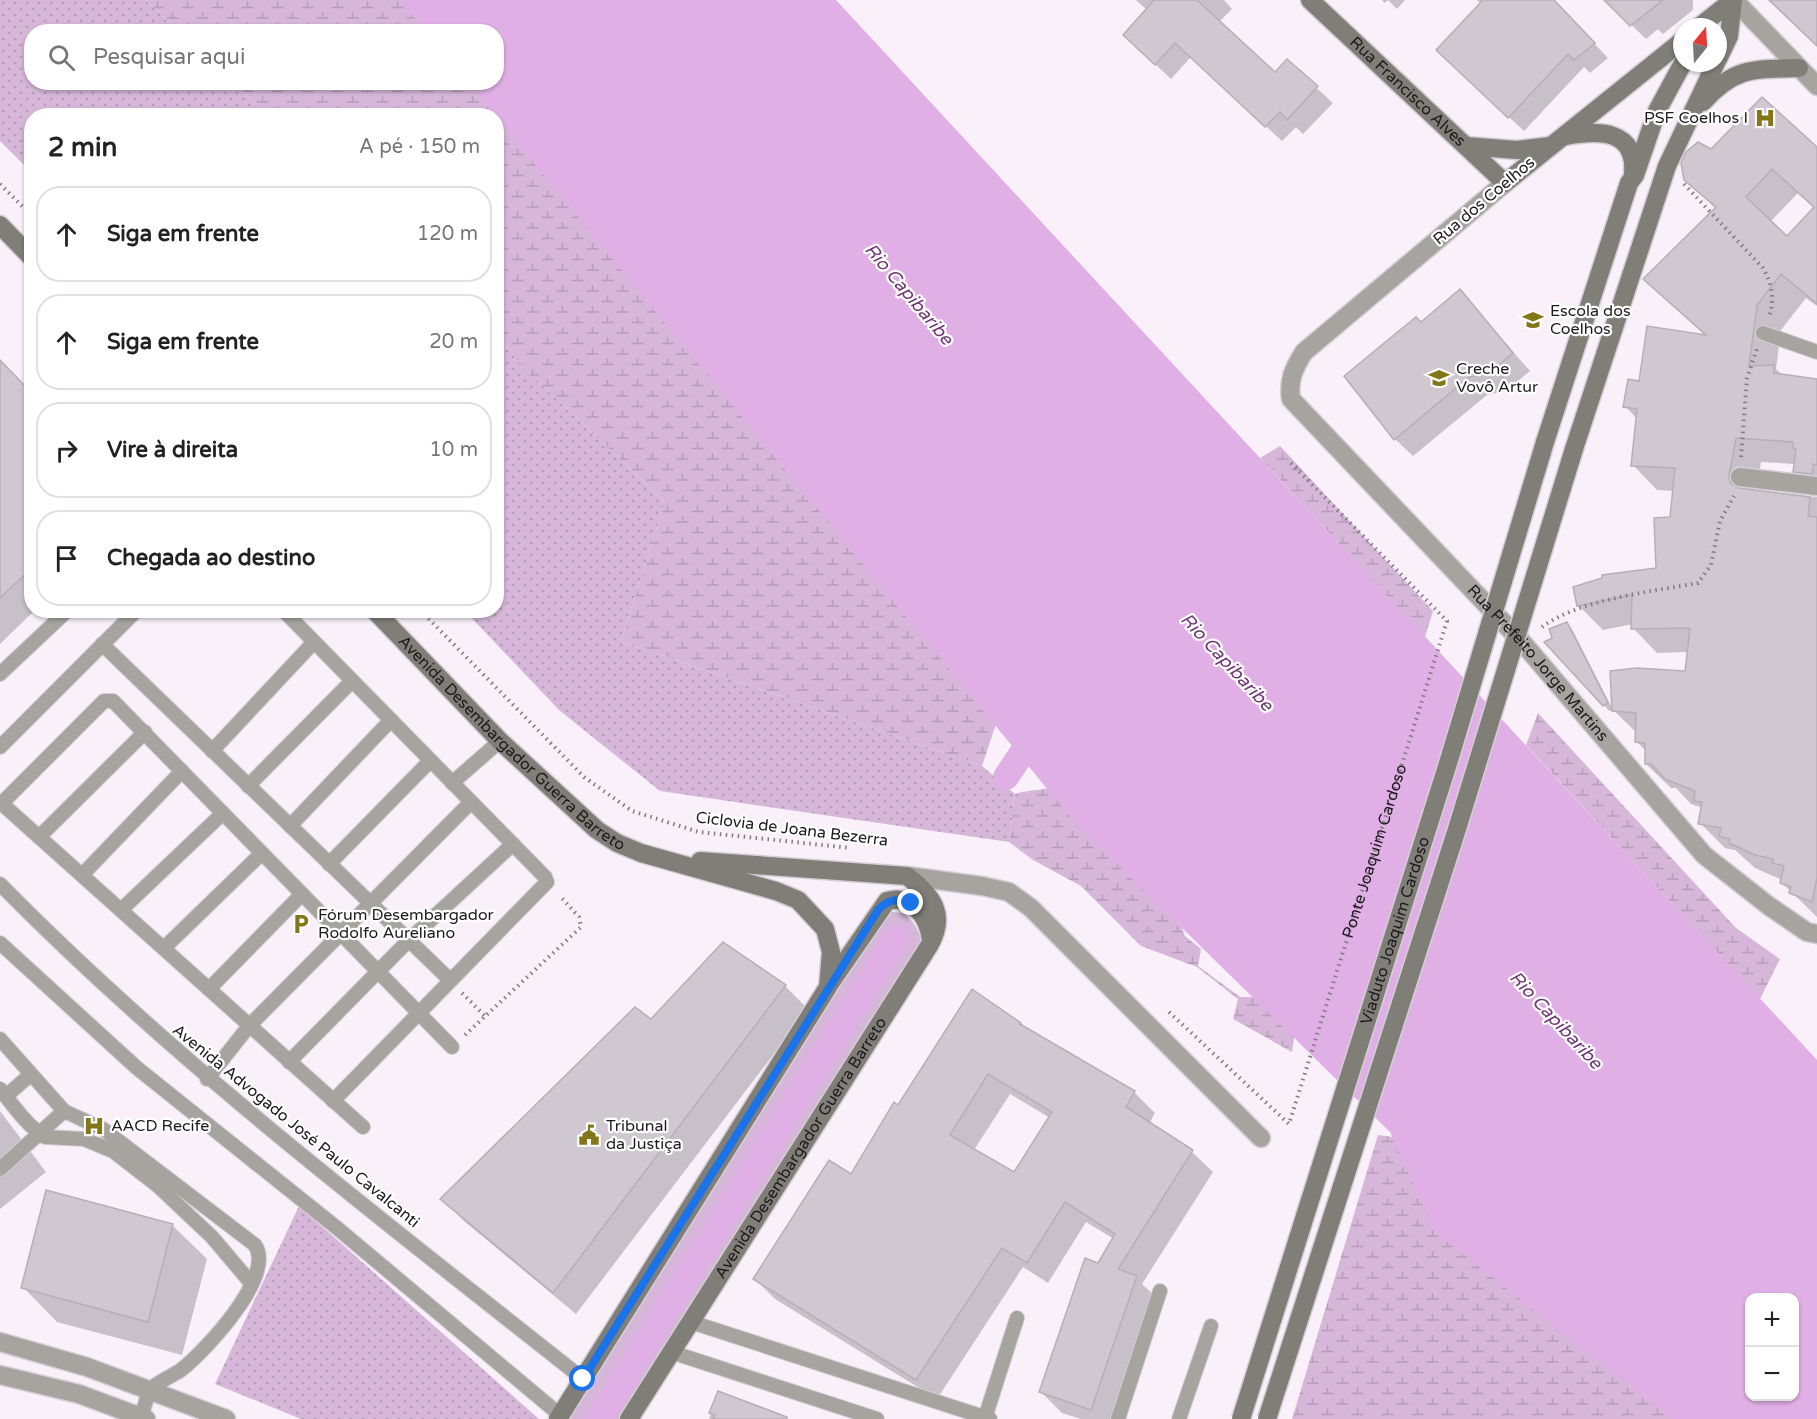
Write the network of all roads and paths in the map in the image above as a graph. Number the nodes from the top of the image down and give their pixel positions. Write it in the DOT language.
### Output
graph roads {
  1 [pos="1310,0"];
  2 [pos="1733,0"];
  3 [pos="1710,18"];
  4 [pos="1719,18"];
  5 [pos="1727,40"];
  6 [pos="1673,48"];
  7 [pos="1799,68"];
  8 [pos="1678,72"];
  9 [pos="1711,72"];
  10 [pos="1817,86"];
  11 [pos="1687,119"];
  12 [pos="1557,141"];
  13 [pos="1466,146"];
  14 [pos="1667,166"];
  15 [pos="1505,183"];
  16 [pos="1629,183"];
  17 [pos="0,184"];
  18 [pos="24,208"];
  19 [pos="0,225"];
  20 [pos="24,250"];
  21 [pos="1763,333"];
  22 [pos="1817,352"];
  23 [pos="1294,368"];
  24 [pos="1290,462"];
  25 [pos="1740,477"];
  26 [pos="1817,486"];
  27 [pos="60,618"];
  28 [pos="130,618"];
  29 [pos="291,618"];
  30 [pos="382,618"];
  31 [pos="428,618"];
  32 [pos="314,642"];
  33 [pos="1522,642"];
  34 [pos="102,644"];
  35 [pos="0,674"];
  36 [pos="352,681"];
  37 [pos="391,720"];
  38 [pos="145,732"];
  39 [pos="500,741"];
  40 [pos="0,747"];
  41 [pos="212,751"];
  42 [pos="430,761"];
  43 [pos="182,771"];
  44 [pos="452,783"];
  45 [pos="248,786"];
  46 [pos="1,802"];
  47 [pos="471,802"];
  48 [pos="223,813"];
  49 [pos="290,826"];
  50 [pos="39,837"];
  51 [pos="513,844"];
  52 [pos="853,848"];
  53 [pos="262,853"];
  54 [pos="663,858"];
  55 [pos="329,864"];
  56 [pos="82,875"];
  57 [pos="907,876"];
  58 [pos="547,882"];
  59 [pos="0,884"];
  60 [pos="302,894"];
  61 [pos="370,903"];
  62 [pos="121,910"];
  63 [pos="340,933"];
  64 [pos="1817,934"];
  65 [pos="409,940"];
  66 [pos="931,941"];
  67 [pos="0,943"];
  68 [pos="164,948"];
  69 [pos="378,971"];
  70 [pos="449,979"];
  71 [pos="828,987"];
  72 [pos="209,989"];
  73 [pos="1166,1010"];
  74 [pos="418,1012"];
  75 [pos="485,1016"];
  76 [pos="249,1026"];
  77 [pos="0,1039"];
  78 [pos="452,1047"];
  79 [pos="290,1062"];
  80 [pos="30,1075"];
  81 [pos="207,1078"];
  82 [pos="3,1092"];
  83 [pos="333,1101"];
  84 [pos="64,1111"];
  85 [pos="363,1127"];
  86 [pos="39,1133"];
  87 [pos="1261,1138"];
  88 [pos="0,1168"];
  89 [pos="251,1283"];
  90 [pos="1160,1291"];
  91 [pos="1017,1318"];
  92 [pos="690,1322"];
  93 [pos="1211,1326"];
  94 [pos="0,1342"];
  95 [pos="671,1352"];
  96 [pos="0,1375"];
  97 [pos="583,1379"];
  98 [pos="151,1389"];
  99 [pos="559,1417"];
  100 [pos="144,1418"];
  101 [pos="988,1418"];
  102 [pos="226,1419"];
  103 [pos="629,1419"];
  104 [pos="877,1419"];
  105 [pos="1118,1419"];
  106 [pos="1179,1419"];
  107 [pos="1241,1419"];
  108 [pos="1267,1419"];
  1 -- 13 [label="street, Rua Francisco Alves"];
  2 -- 3 [label="street"];
  2 -- 4 [label="street"];
  2 -- 5 [label="street"];
  2 -- 7 [label="street"];
  6 -- 12 [label="street, Rua dos Coelhos"];
  7 -- 10 [label="street"];
  7 -- 11 [label="street"];
  8 -- 16 [label="street"];
  9 -- 11 [label="street"];
  11 -- 14 [label="street"];
  12 -- 13 [label="street"];
  12 -- 15 [label="street, Rua dos Coelhos"];
  12 -- 16 [label="street"];
  13 -- 15 [label="street, Rua Francisco Alves"];
  14 -- 21 [label="path"];
  14 -- 108 [label="street, Viaduto Joaquim Cardoso, bridge"];
  15 -- 23 [label="street, Rua dos Coelhos"];
  16 -- 107 [label="street, Viaduto Joaquim Cardoso, bridge"];
  17 -- 18 [label="path"];
  19 -- 20 [label="street"];
  21 -- 22 [label="lane"];
  21 -- 25 [label="path"];
  23 -- 33 [label="street, Rua Prefeito Jorge Martins"];
  24 -- 73 [label="path, Ponte Joaquim Cardoso"];
  25 -- 26 [label="street"];
  25 -- 33 [label="path"];
  27 -- 35 [label="lane"];
  28 -- 34 [label="lane"];
  29 -- 32 [label="lane"];
  30 -- 39 [label="street, Avenida Desembargador Guerra Barreto"];
  31 -- 52 [label="path, Ciclovia de Joana Bezerra"];
  32 -- 36 [label="lane"];
  32 -- 41 [label="lane"];
  33 -- 64 [label="street, Rua Prefeito Jorge Martins"];
  34 -- 40 [label="lane"];
  34 -- 41 [label="lane"];
  36 -- 37 [label="lane"];
  36 -- 45 [label="lane"];
  37 -- 42 [label="lane"];
  37 -- 49 [label="lane"];
  38 -- 43 [label="lane"];
  38 -- 46 [label="lane"];
  38 -- 50 [label="lane"];
  39 -- 44 [label="lane"];
  39 -- 54 [label="street, Avenida Desembargador Guerra Barreto"];
  41 -- 45 [label="lane"];
  42 -- 44 [label="lane"];
  42 -- 55 [label="lane"];
  43 -- 48 [label="lane"];
  43 -- 56 [label="lane"];
  44 -- 47 [label="lane"];
  45 -- 49 [label="lane"];
  46 -- 50 [label="lane"];
  47 -- 51 [label="lane"];
  47 -- 61 [label="lane"];
  48 -- 53 [label="lane"];
  48 -- 62 [label="lane"];
  49 -- 55 [label="lane"];
  50 -- 56 [label="lane"];
  51 -- 58 [label="lane"];
  51 -- 65 [label="lane"];
  53 -- 60 [label="lane"];
  53 -- 68 [label="lane"];
  54 -- 57 [label="street, Avenida Desembargador Guerra Barreto"];
  54 -- 71 [label="street, Avenida Desembargador Guerra Barreto"];
  55 -- 61 [label="lane"];
  56 -- 62 [label="lane"];
  57 -- 66 [label="street, Avenida Desembargador Guerra Barreto"];
  57 -- 87 [label="street, Avenida Desembargador Guerra Barreto"];
  58 -- 70 [label="lane"];
  58 -- 75 [label="path"];
  59 -- 81 [label="lane, Avenida Advogado José Paulo Cavalcanti"];
  60 -- 63 [label="lane"];
  60 -- 72 [label="lane"];
  61 -- 63 [label="lane"];
  61 -- 65 [label="lane"];
  62 -- 68 [label="lane"];
  63 -- 69 [label="lane"];
  63 -- 76 [label="lane"];
  65 -- 69 [label="lane"];
  65 -- 70 [label="lane"];
  66 -- 71 [label="street"];
  66 -- 92 [label="street, Avenida Desembargador Guerra Barreto"];
  67 -- 99 [label="lane"];
  68 -- 72 [label="lane"];
  69 -- 74 [label="lane"];
  69 -- 79 [label="lane"];
  70 -- 74 [label="lane"];
  70 -- 75 [label="path"];
  71 -- 97 [label="street, Avenida Desembargador Guerra Barreto"];
  72 -- 76 [label="lane"];
  74 -- 78 [label="lane"];
  74 -- 83 [label="lane"];
  75 -- 78 [label="path"];
  76 -- 79 [label="lane"];
  76 -- 81 [label="lane"];
  77 -- 80 [label="lane"];
  79 -- 83 [label="lane"];
  80 -- 82 [label="lane"];
  80 -- 84 [label="lane"];
  81 -- 97 [label="lane, Avenida Advogado José Paulo Cavalcanti"];
  82 -- 86 [label="lane"];
  83 -- 85 [label="lane"];
  84 -- 86 [label="lane"];
  84 -- 89 [label="lane"];
  86 -- 88 [label="lane"];
  86 -- 89 [label="lane"];
  89 -- 98 [label="lane"];
  90 -- 105 [label="lane"];
  91 -- 101 [label="lane"];
  92 -- 95 [label="street, Avenida Desembargador Guerra Barreto"];
  92 -- 101 [label="lane"];
  93 -- 106 [label="lane"];
  94 -- 98 [label="street"];
  95 -- 103 [label="street, Avenida Desembargador Guerra Barreto"];
  95 -- 104 [label="lane"];
  96 -- 100 [label="street"];
  97 -- 99 [label="street, Avenida Desembargador Guerra Barreto"];
  98 -- 100 [label="lane"];
  98 -- 102 [label="street"];
}
